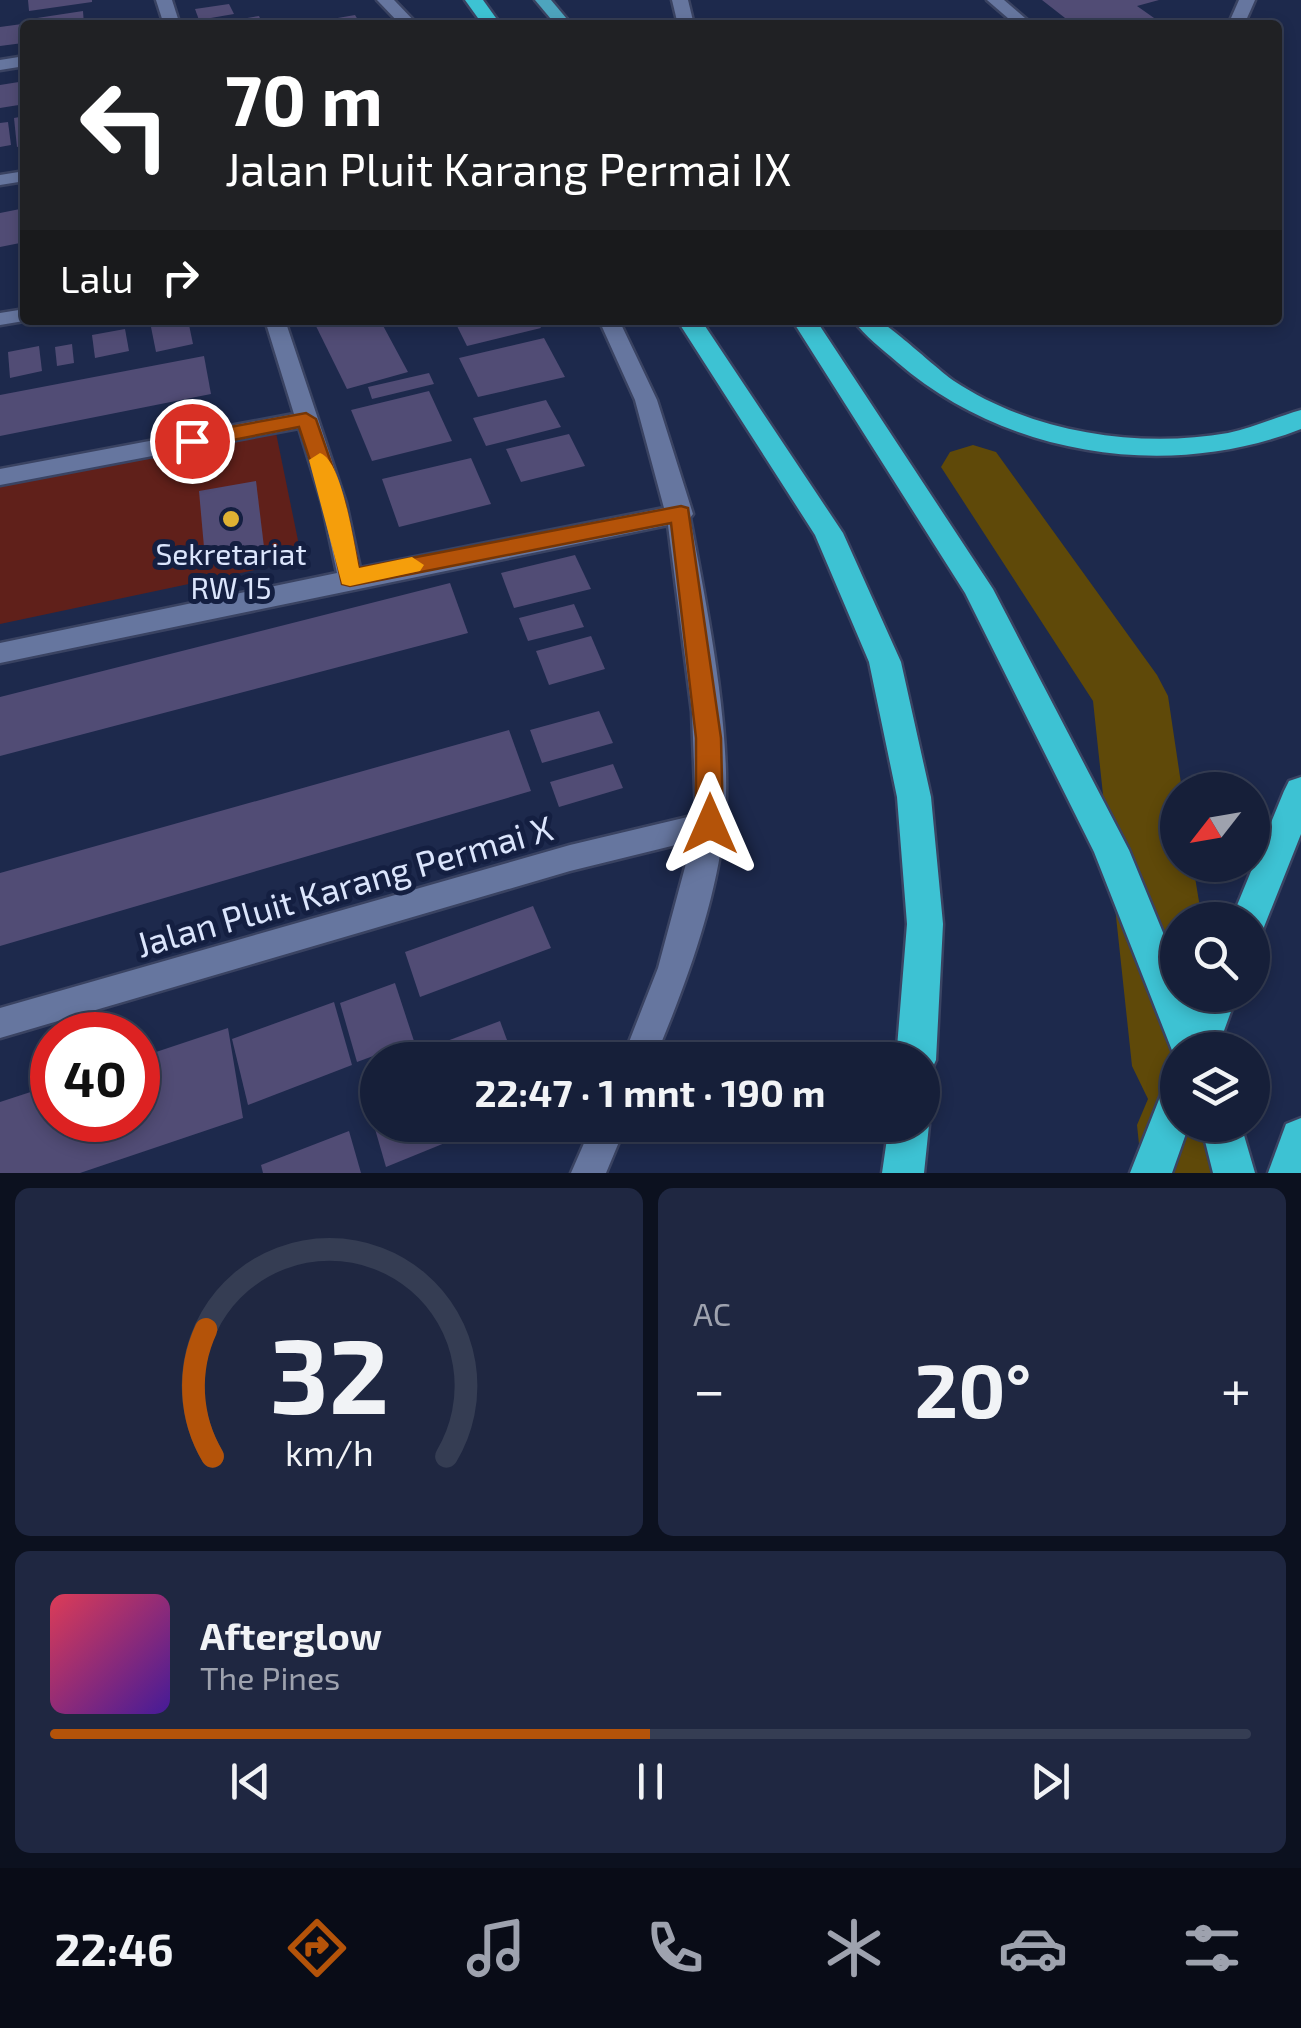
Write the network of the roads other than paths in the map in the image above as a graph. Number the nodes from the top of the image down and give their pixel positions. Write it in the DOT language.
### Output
graph roads {
  1 [pos="385,0"];
  2 [pos="543,0"];
  3 [pos="995,0"];
  4 [pos="405,20"];
  5 [pos="560,20"];
  6 [pos="1020,20"];
  7 [pos="277,325"];
  8 [pos="611,325"];
  9 [pos="692,325"];
  10 [pos="808,325"];
  11 [pos="871,325"];
  12 [pos="306,419"];
  13 [pos="1301,419"];
  14 [pos="0,477"];
  15 [pos="681,514"];
  16 [pos="350,578"];
  17 [pos="0,652"];
  18 [pos="1301,791"];
  19 [pos="710,824"];
  20 [pos="1256,902"];
  21 [pos="0,1024"];
  22 [pos="1187,1032"];
  23 [pos="646,1042"];
  24 [pos="917,1042"];
  25 [pos="1301,1139"];
  26 [pos="602,1142"];
  27 [pos="907,1142"];
  28 [pos="1162,1142"];
  29 [pos="1226,1142"];
  30 [pos="588,1173"];
  31 [pos="903,1173"];
  32 [pos="1150,1173"];
  33 [pos="1234,1173"];
  34 [pos="1289,1173"];
  1 -- 4 [label="street"];
  2 -- 5 [label="main road"];
  3 -- 6 [label="street"];
  7 -- 12 [label="street"];
  8 -- 15 [label="street"];
  9 -- 24 [label="highway"];
  10 -- 22 [label="highway"];
  11 -- 13 [label="highway"];
  12 -- 14 [label="street"];
  12 -- 16 [label="street"];
  15 -- 16 [label="street"];
  15 -- 19 [label="street"];
  16 -- 17 [label="street"];
  18 -- 20 [label="highway"];
  19 -- 21 [label="street, Jalan Pluit Karang Permai X"];
  19 -- 23 [label="street"];
  25 -- 34 [label="highway"];
  26 -- 30 [label="street"];
  27 -- 31 [label="highway"];
  28 -- 32 [label="highway"];
  29 -- 33 [label="highway"];
}
